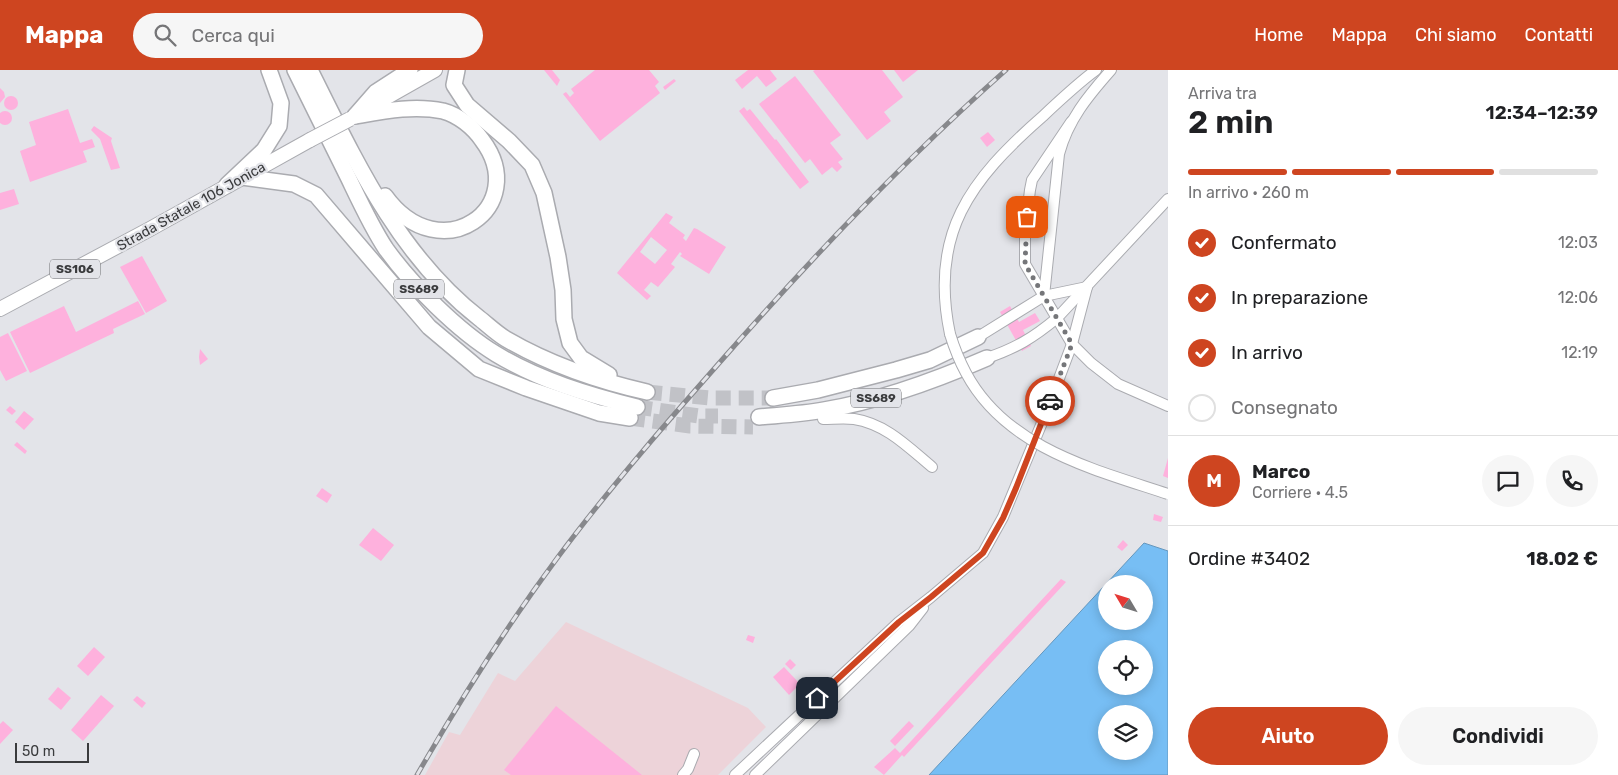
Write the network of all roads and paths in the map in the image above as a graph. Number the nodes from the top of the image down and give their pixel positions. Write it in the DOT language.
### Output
graph roads {
  1 [pos="269,70"];
  2 [pos="295,70"];
  3 [pos="311,70"];
  4 [pos="410,70"];
  5 [pos="435,70"];
  6 [pos="457,70"];
  7 [pos="1096,70"];
  8 [pos="1111,70"];
  9 [pos="352,117"];
  10 [pos="1071,122"];
  11 [pos="360,170"];
  12 [pos="242,177"];
  13 [pos="227,185"];
  14 [pos="1168,199"];
  15 [pos="1087,287"];
  16 [pos="1044,296"];
  17 [pos="0,309"];
  18 [pos="1057,318"];
  19 [pos="978,336"];
  20 [pos="1072,344"];
  21 [pos="987,358"];
  22 [pos="885,396"];
  23 [pos="773,398"];
  24 [pos="1168,406"];
  25 [pos="823,419"];
  26 [pos="932,467"];
  27 [pos="1168,494"];
  28 [pos="931,597"];
  29 [pos="694,754"];
  30 [pos="683,775"];
  31 [pos="735,775"];
  32 [pos="756,775"];
  1 -- 13 [label="highway"];
  2 -- 12 [label="highway, SS689"];
  3 -- 11 [label="highway, SS689"];
  4 -- 9 [label="highway"];
  5 -- 9 [label="main road, Strada Statale 106 Jonica"];
  6 -- 11 [label="highway, SS689"];
  7 -- 27 [label="street, bridge"];
  8 -- 10 [label="street"];
  9 -- 11 [label="highway"];
  9 -- 12 [label="main road, Strada Statale 106 Jonica / SS106, bridge"];
  10 -- 16 [label="street"];
  10 -- 16 [label="street"];
  12 -- 13 [label="main road, Strada Statale 106 Jonica / SS106"];
  13 -- 17 [label="main road, Strada Statale 106 Jonica / SS106"];
  14 -- 15 [label="street"];
  15 -- 16 [label="street"];
  15 -- 18 [label="street"];
  15 -- 20 [label="street"];
  16 -- 18 [label="street"];
  16 -- 19 [label="street"];
  18 -- 20 [label="street"];
  18 -- 21 [label="street"];
  19 -- 23 [label="highway, SS689"];
  20 -- 24 [label="street"];
  20 -- 28 [label="street"];
  21 -- 22 [label="highway, SS689"];
  22 -- 25 [label="highway"];
  22 -- 25 [label="highway, SS689"];
  25 -- 26 [label="street"];
  28 -- 31 [label="street"];
  28 -- 32 [label="street"];
  29 -- 30 [label="street"];
}
